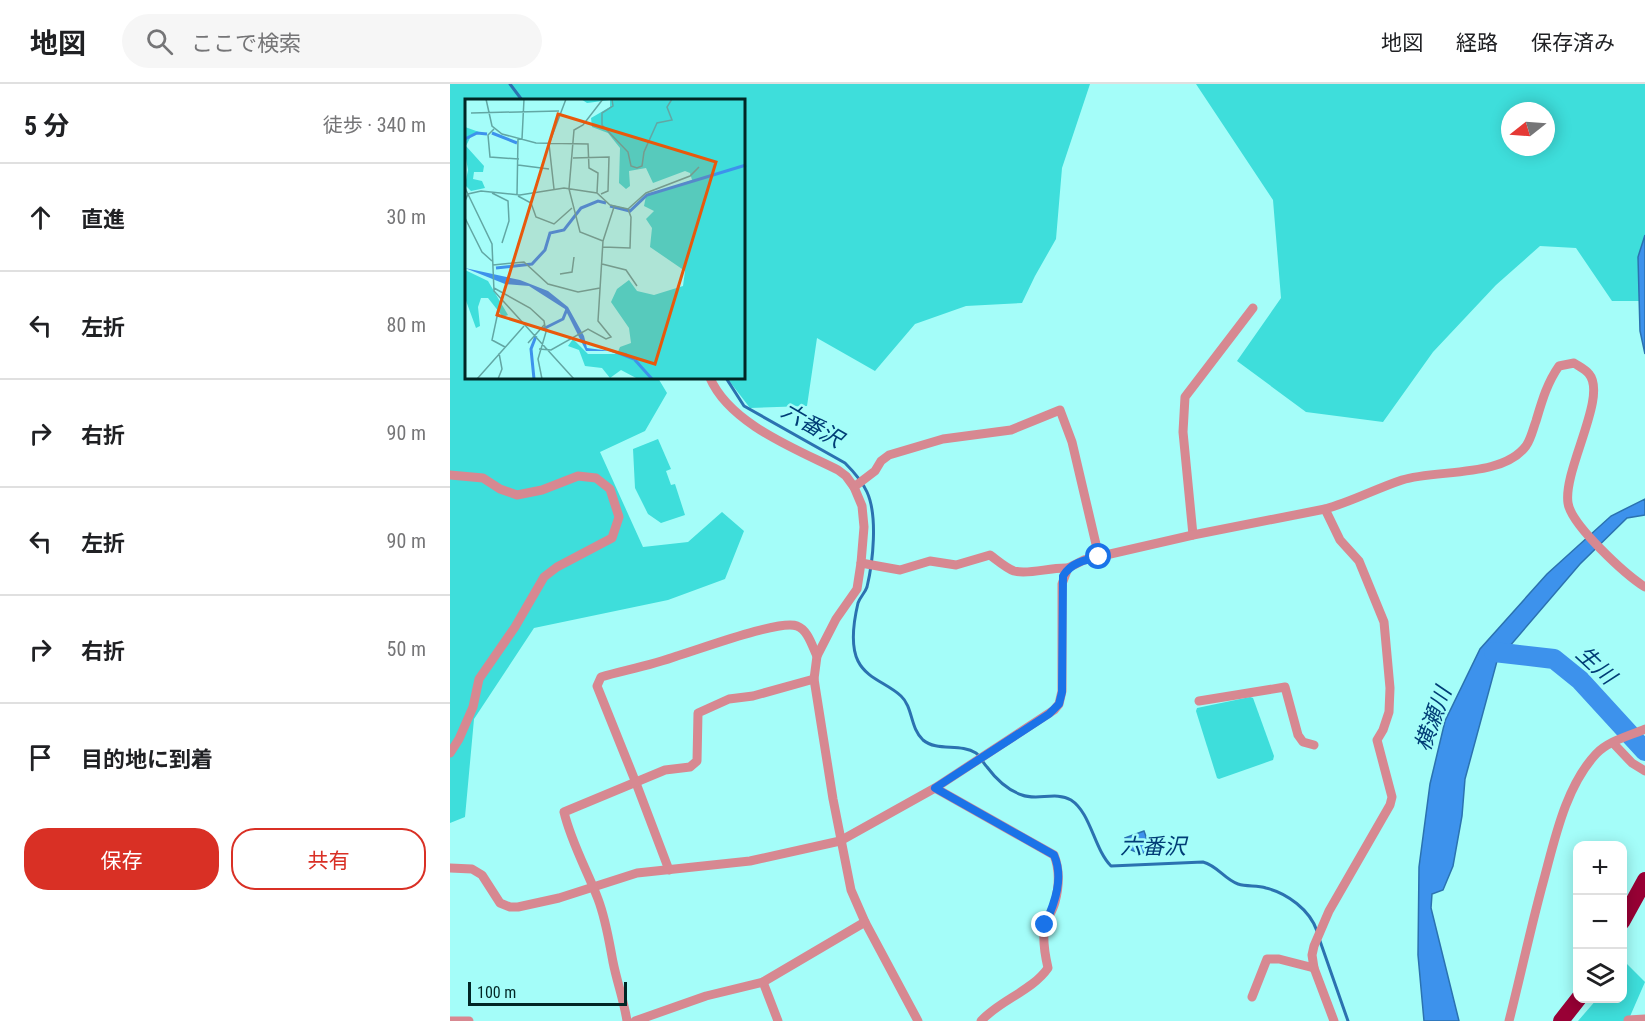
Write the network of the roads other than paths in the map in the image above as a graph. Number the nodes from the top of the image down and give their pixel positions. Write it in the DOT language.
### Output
graph roads {
  1 [pos="1253,308"];
  2 [pos="712,380"];
  3 [pos="450,475"];
  4 [pos="854,486"];
  5 [pos="1324,509"];
  6 [pos="1193,535"];
  7 [pos="1099,557"];
  8 [pos="863,564"];
  9 [pos="1068,568"];
  10 [pos="1645,587"];
  11 [pos="817,656"];
  12 [pos="814,679"];
  13 [pos="1199,701"];
  14 [pos="1645,729"];
  15 [pos="1613,743"];
  16 [pos="1314,745"];
  17 [pos="450,753"];
  18 [pos="1645,771"];
  19 [pos="636,783"];
  20 [pos="935,788"];
  21 [pos="840,841"];
  22 [pos="450,868"];
  23 [pos="669,870"];
  24 [pos="1645,880"];
  25 [pos="592,886"];
  26 [pos="1627,914"];
  27 [pos="865,922"];
  28 [pos="1314,968"];
  29 [pos="763,982"];
  30 [pos="1252,997"];
  31 [pos="1576,1003"];
  32 [pos="1645,1019"];
  33 [pos="1628,1020"];
  34 [pos="450,1021"];
  35 [pos="469,1021"];
  36 [pos="627,1021"];
  37 [pos="635,1021"];
  38 [pos="778,1021"];
  39 [pos="918,1021"];
  40 [pos="981,1021"];
  41 [pos="1334,1021"];
  42 [pos="1509,1021"];
  43 [pos="1562,1021"];
  1 -- 6 [label="street"];
  2 -- 4 [label="street"];
  3 -- 17 [label="street"];
  4 -- 7 [label="street"];
  4 -- 8 [label="street"];
  5 -- 6 [label="street"];
  5 -- 10 [label="street"];
  5 -- 28 [label="street"];
  6 -- 7 [label="street"];
  7 -- 9 [label="street"];
  8 -- 9 [label="street"];
  8 -- 11 [label="street"];
  9 -- 20 [label="street"];
  11 -- 12 [label="street"];
  11 -- 19 [label="street"];
  12 -- 19 [label="street"];
  12 -- 21 [label="street"];
  13 -- 16 [label="street"];
  14 -- 15 [label="street"];
  15 -- 18 [label="street"];
  15 -- 42 [label="street"];
  19 -- 23 [label="street"];
  19 -- 25 [label="street"];
  20 -- 21 [label="street"];
  20 -- 40 [label="street"];
  21 -- 23 [label="street"];
  21 -- 27 [label="street"];
  22 -- 25 [label="street"];
  23 -- 25 [label="street"];
  24 -- 26 [label="highway"];
  25 -- 36 [label="street"];
  27 -- 29 [label="street"];
  27 -- 39 [label="street"];
  28 -- 30 [label="street"];
  28 -- 41 [label="street"];
  29 -- 37 [label="street"];
  29 -- 38 [label="street"];
  31 -- 43 [label="highway"];
  32 -- 33 [label="street"];
  34 -- 35 [label="street"];
}
